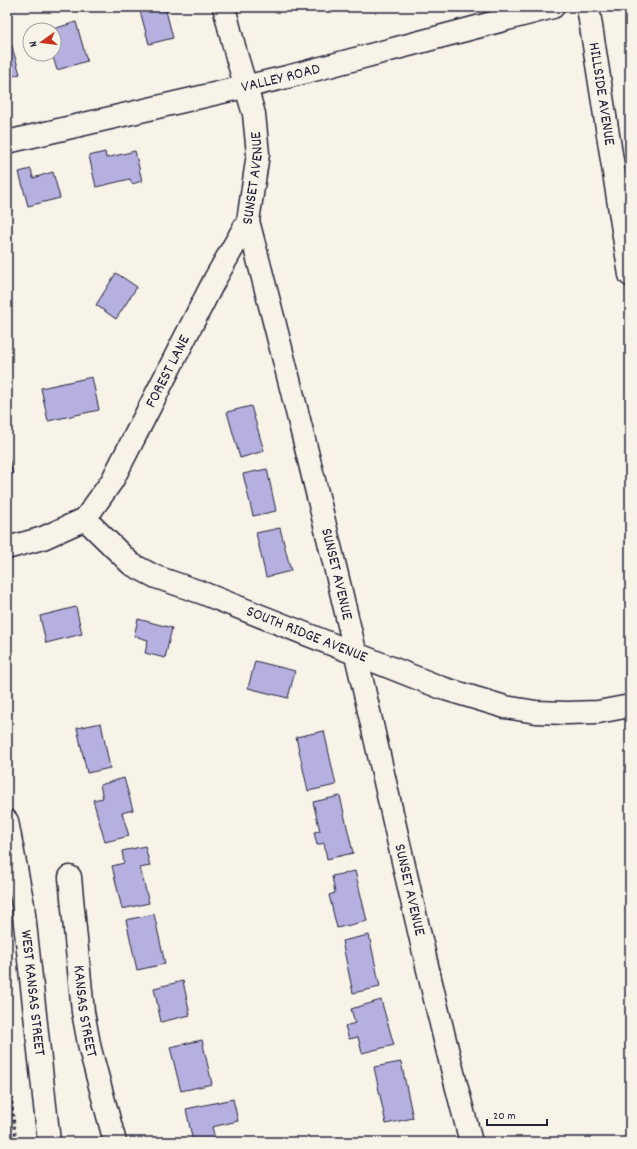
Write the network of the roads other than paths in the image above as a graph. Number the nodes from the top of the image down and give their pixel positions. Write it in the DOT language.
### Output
graph roads {
  1 [pos="224,7"];
  2 [pos="553,7"];
  3 [pos="588,7"];
  4 [pos="246,86"];
  5 [pos="7,142"];
  6 [pos="248,221"];
  7 [pos="630,275"];
  8 [pos="85,519"];
  9 [pos="7,548"];
  10 [pos="356,654"];
  11 [pos="630,706"];
  12 [pos="7,821"];
  13 [pos="70,877"];
  14 [pos="49,1142"];
  15 [pos="115,1142"];
  16 [pos="471,1142"];
  1 -- 4 [label="street, SUNSET AVENUE"];
  2 -- 4 [label="street, VALLEY ROAD"];
  3 -- 7 [label="street, HILLSIDE AVENUE"];
  4 -- 5 [label="street, VALLEY ROAD"];
  4 -- 6 [label="street, SUNSET AVENUE"];
  6 -- 8 [label="street, FOREST LANE"];
  6 -- 10 [label="street, SUNSET AVENUE"];
  8 -- 9 [label="street"];
  8 -- 10 [label="street, SOUTH RIDGE AVENUE"];
  10 -- 11 [label="street, SOUTH RIDGE AVENUE"];
  10 -- 16 [label="street, SUNSET AVENUE"];
  12 -- 14 [label="street, WEST KANSAS STREET"];
  13 -- 15 [label="street, KANSAS STREET"];
}
